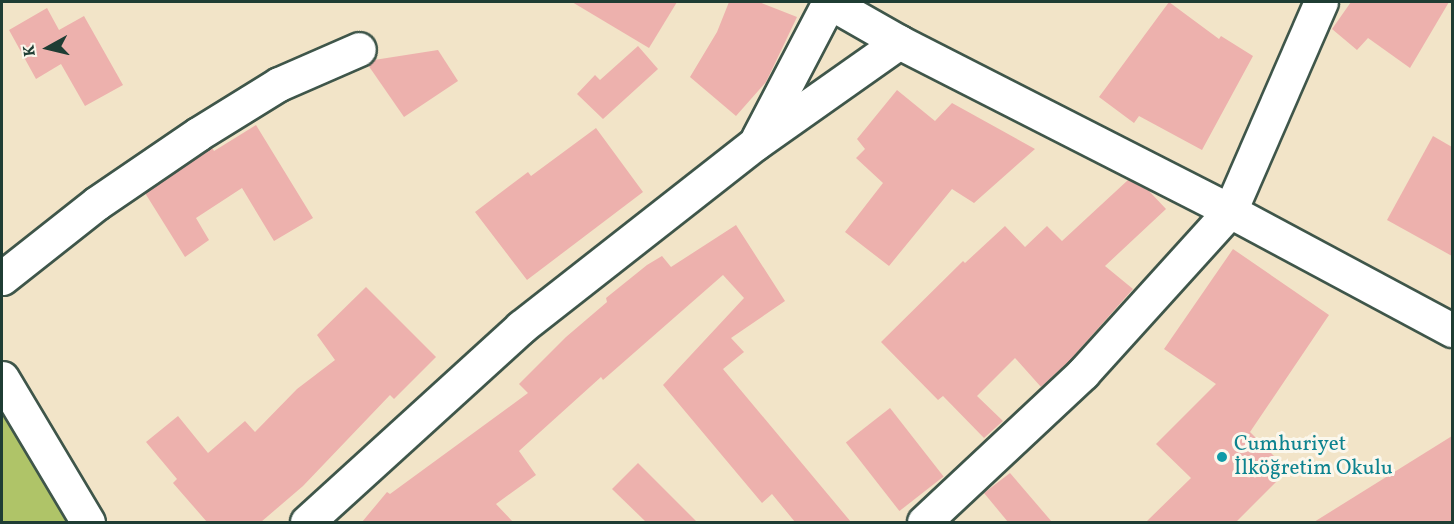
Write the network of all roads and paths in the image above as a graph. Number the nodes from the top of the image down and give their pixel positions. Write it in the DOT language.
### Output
graph roads {
  1 [pos="829,2"];
  2 [pos="1321,2"];
  3 [pos="899,42"];
  4 [pos="359,49"];
  5 [pos="756,143"];
  6 [pos="1230,211"];
  7 [pos="2,278"];
  8 [pos="1452,330"];
  9 [pos="2,378"];
  10 [pos="88,522"];
  11 [pos="307,522"];
  12 [pos="924,522"];
  1 -- 3 [label="street"];
  1 -- 5 [label="street"];
  2 -- 6 [label="street"];
  3 -- 5 [label="street"];
  3 -- 6 [label="street"];
  4 -- 7 [label="street"];
  5 -- 11 [label="street"];
  6 -- 8 [label="street"];
  6 -- 12 [label="street"];
  9 -- 10 [label="street"];
}
